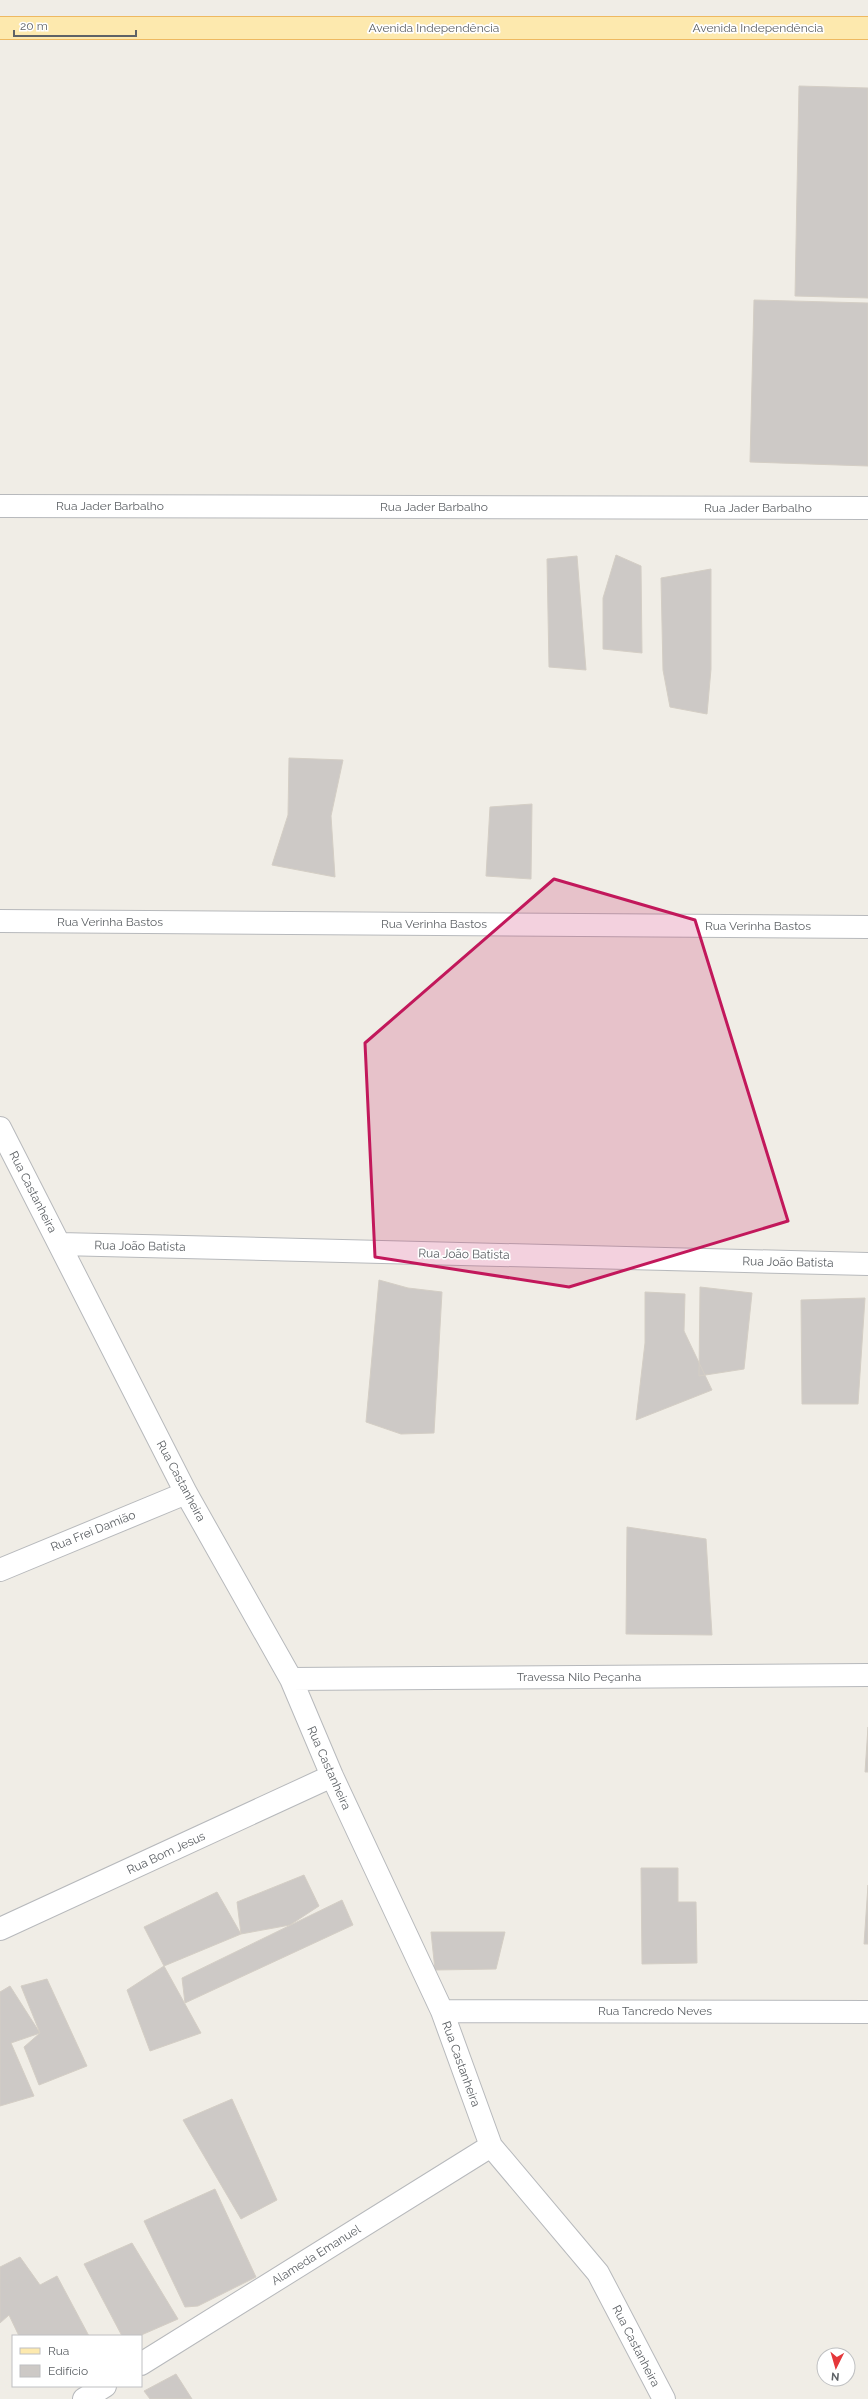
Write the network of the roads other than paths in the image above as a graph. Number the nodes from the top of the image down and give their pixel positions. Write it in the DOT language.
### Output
graph roads {
  1 [pos="0,28"];
  2 [pos="868,28"];
  3 [pos="0,506"];
  4 [pos="868,508"];
  5 [pos="0,921"];
  6 [pos="868,927"];
  7 [pos="0,1128"];
  8 [pos="60,1244"];
  9 [pos="868,1264"];
  10 [pos="186,1493"];
  11 [pos="0,1570"];
  12 [pos="868,1675"];
  13 [pos="291,1679"];
  14 [pos="332,1776"];
  15 [pos="0,1929"];
  16 [pos="442,2011"];
  17 [pos="868,2012"];
  18 [pos="490,2146"];
  19 [pos="142,2363"];
  20 [pos="103,2387"];
  21 [pos="84,2399"];
  22 [pos="664,2399"];
  1 -- 2 [label="main road, Avenida Independência"];
  3 -- 4 [label="street, Rua Jader Barbalho"];
  5 -- 6 [label="street, Rua Verinha Bastos"];
  7 -- 8 [label="street, Rua Castanheira"];
  8 -- 9 [label="street, Rua João Batista"];
  8 -- 10 [label="street, Rua Castanheira"];
  10 -- 11 [label="street, Rua Frei Damião"];
  10 -- 13 [label="street, Rua Castanheira"];
  12 -- 13 [label="street, Travessa Nilo Peçanha"];
  13 -- 14 [label="street, Rua Castanheira"];
  14 -- 15 [label="street, Rua Bom Jesus"];
  14 -- 16 [label="street, Rua Castanheira"];
  16 -- 17 [label="street, Rua Tancredo Neves"];
  16 -- 18 [label="street, Rua Castanheira"];
  18 -- 19 [label="street, Alameda Emanuel"];
  18 -- 22 [label="street, Rua Castanheira"];
  20 -- 21 [label="street"];
}
